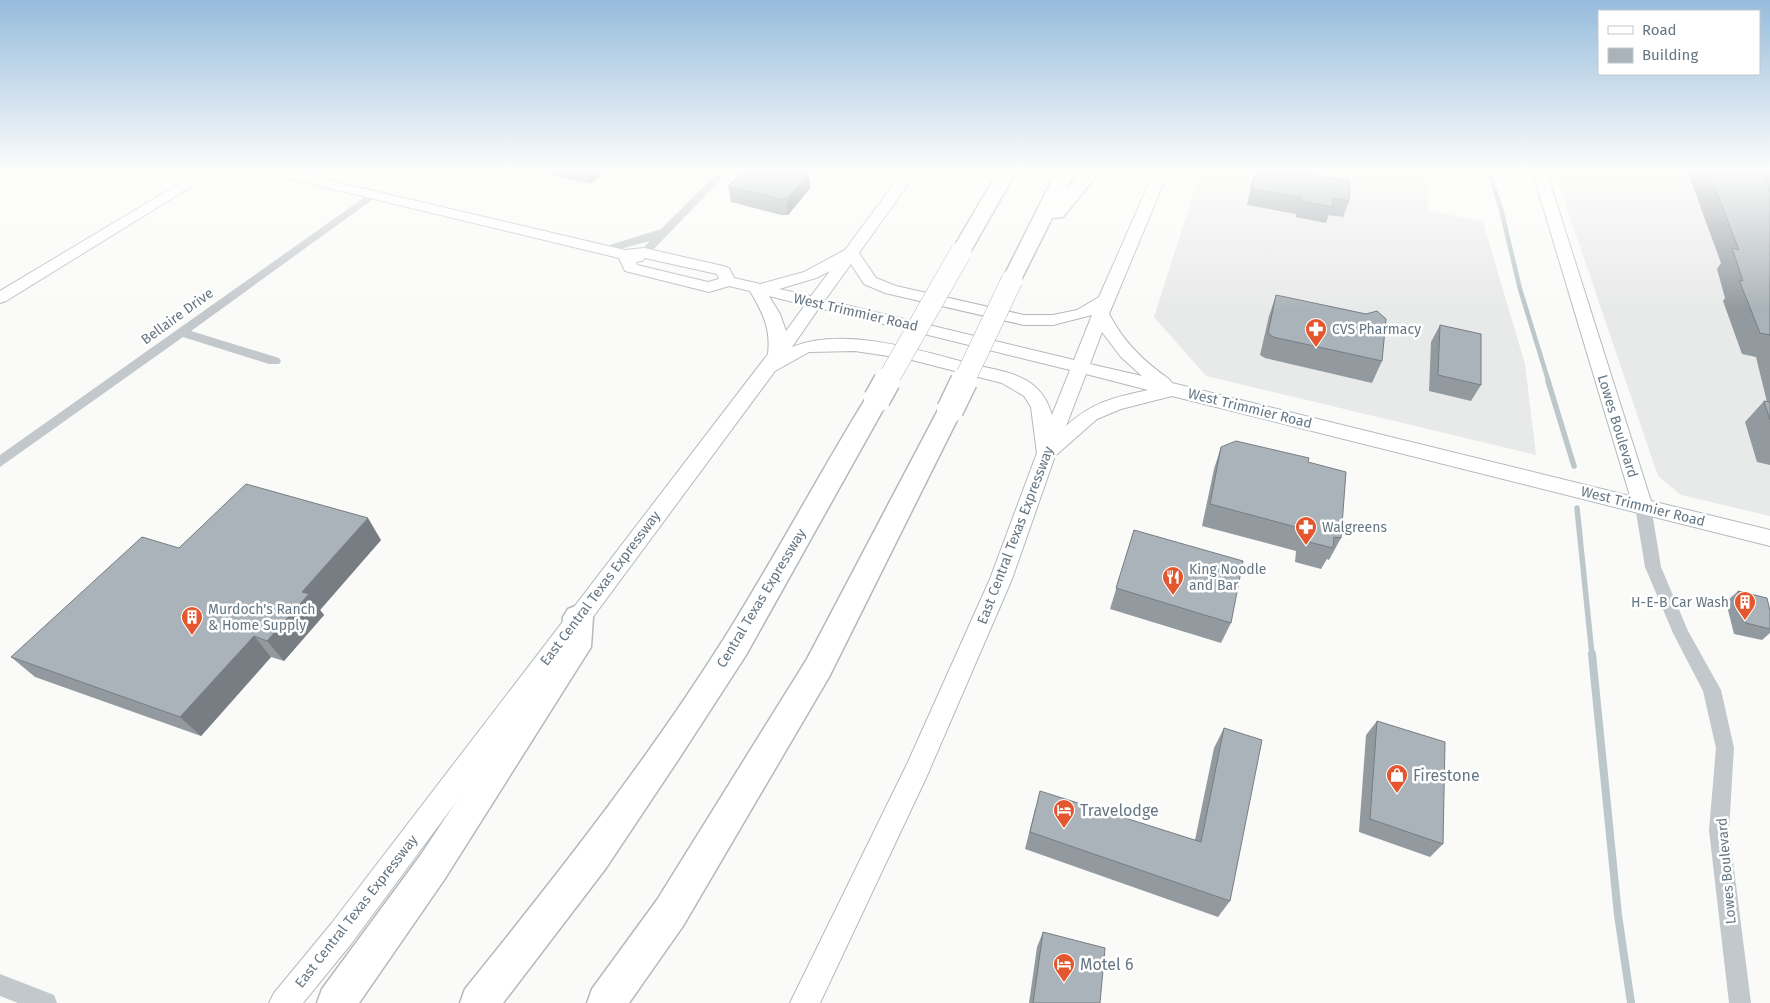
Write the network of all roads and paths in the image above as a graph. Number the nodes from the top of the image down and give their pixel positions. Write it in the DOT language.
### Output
graph roads {
  1 [pos="134,217"];
  2 [pos="342,217"];
  3 [pos="464,217"];
  4 [pos="679,217"];
  5 [pos="877,217"];
  6 [pos="981,217"];
  7 [pos="1043,217"];
  8 [pos="1052,217"];
  9 [pos="1142,217"];
  10 [pos="1553,217"];
  11 [pos="666,230"];
  12 [pos="1030,242"];
  13 [pos="604,250"];
  14 [pos="644,253"];
  15 [pos="851,253"];
  16 [pos="625,255"];
  17 [pos="728,281"];
  18 [pos="758,290"];
  19 [pos="0,298"];
  20 [pos="816,302"];
  21 [pos="1104,307"];
  22 [pos="181,332"];
  23 [pos="777,355"];
  24 [pos="274,361"];
  25 [pos="1082,367"];
  26 [pos="760,376"];
  27 [pos="1173,389"];
  28 [pos="1045,457"];
  29 [pos="0,462"];
  30 [pos="1643,506"];
  31 [pos="1770,538"];
  32 [pos="578,617"];
  33 [pos="0,985"];
  34 [pos="46,1003"];
  35 [pos="284,1003"];
  36 [pos="336,1003"];
  37 [pos="479,1003"];
  38 [pos="606,1003"];
  39 [pos="805,1003"];
  40 [pos="1740,1003"];
  1 -- 19 [label="main road"];
  2 -- 22 [label="street, Bellaire Drive"];
  3 -- 13 [label="main road, West Trimmier Road"];
  4 -- 11 [label="street"];
  5 -- 15 [label="main road, East Central Texas Expressway"];
  6 -- 37 [label="highway, Central Texas Expressway, bridge"];
  7 -- 12 [label="highway"];
  8 -- 12 [label="highway"];
  9 -- 21 [label="main road, East Central Texas Expressway"];
  10 -- 30 [label="main road, Lowes Boulevard"];
  11 -- 13 [label="street"];
  11 -- 14 [label="street"];
  12 -- 38 [label="highway, bridge"];
  13 -- 16 [label="main road, West Trimmier Road"];
  14 -- 16 [label="main road, West Trimmier Road"];
  14 -- 17 [label="main road, West Trimmier Road"];
  15 -- 18 [label="main road"];
  15 -- 20 [label="main road, East Central Texas Expressway"];
  15 -- 21 [label="main road"];
  16 -- 17 [label="main road"];
  17 -- 18 [label="main road, West Trimmier Road"];
  18 -- 20 [label="main road, West Trimmier Road"];
  18 -- 23 [label="main road"];
  20 -- 23 [label="main road, East Central Texas Expressway"];
  20 -- 25 [label="main road, West Trimmier Road"];
  21 -- 25 [label="main road, East Central Texas Expressway"];
  21 -- 27 [label="main road"];
  22 -- 24 [label="street"];
  22 -- 29 [label="street, Bellaire Drive"];
  23 -- 26 [label="main road, East Central Texas Expressway"];
  25 -- 27 [label="main road, West Trimmier Road"];
  25 -- 28 [label="main road, East Central Texas Expressway"];
  26 -- 28 [label="main road"];
  26 -- 32 [label="main road, East Central Texas Expressway"];
  27 -- 28 [label="main road"];
  27 -- 30 [label="main road, West Trimmier Road"];
  28 -- 39 [label="main road, East Central Texas Expressway"];
  30 -- 31 [label="main road, West Trimmier Road"];
  30 -- 40 [label="street, Lowes Boulevard"];
  32 -- 35 [label="main road, East Central Texas Expressway"];
  32 -- 36 [label="highway"];
  33 -- 34 [label="street"];
}
